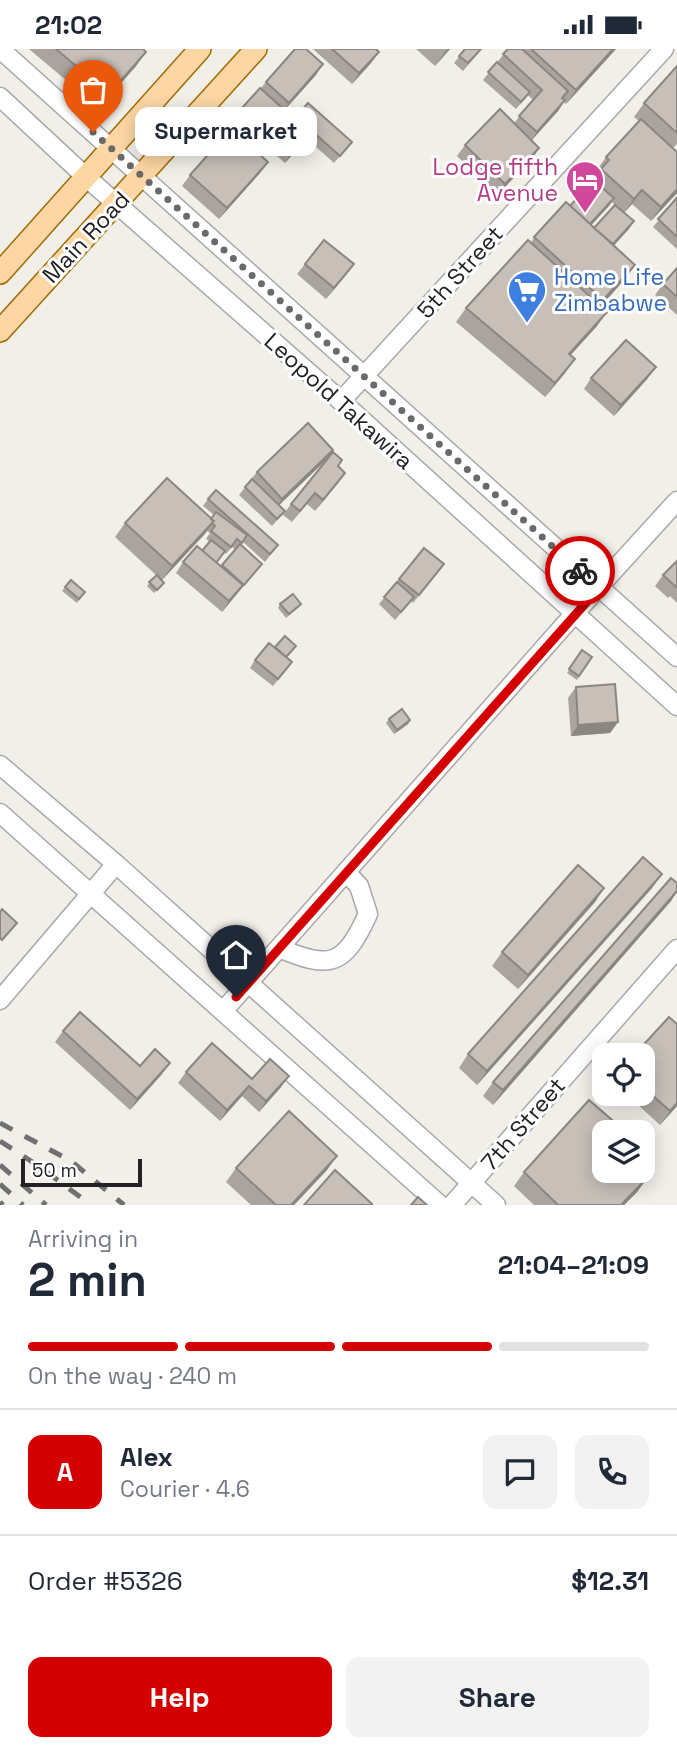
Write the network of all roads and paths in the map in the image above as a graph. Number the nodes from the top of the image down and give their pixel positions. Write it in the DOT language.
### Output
graph roads {
  1 [pos="0,49"];
  2 [pos="200,49"];
  3 [pos="256,49"];
  4 [pos="664,49"];
  5 [pos="0,96"];
  6 [pos="111,149"];
  7 [pos="143,176"];
  8 [pos="86,177"];
  9 [pos="117,204"];
  10 [pos="0,273"];
  11 [pos="0,331"];
  12 [pos="365,377"];
  13 [pos="341,401"];
  14 [pos="677,501"];
  15 [pos="599,588"];
  16 [pos="575,613"];
  17 [pos="677,657"];
  18 [pos="677,706"];
  19 [pos="3,773"];
  20 [pos="0,813"];
  21 [pos="116,864"];
  22 [pos="346,872"];
  23 [pos="92,895"];
  24 [pos="279,948"];
  25 [pos="677,949"];
  26 [pos="247,984"];
  27 [pos="0,1000"];
  28 [pos="224,1010"];
  29 [pos="471,1183"];
  30 [pos="440,1205"];
  31 [pos="452,1205"];
  32 [pos="496,1205"];
  1 -- 6 [label="street, Leopold Takawira"];
  2 -- 6 [label="main road, Main Road"];
  3 -- 7 [label="main road, Main Road"];
  4 -- 12 [label="street, 5th Street"];
  5 -- 8 [label="street, Leopold Takawira"];
  6 -- 7 [label="street, Leopold Takawira"];
  6 -- 8 [label="main road, Main Road"];
  7 -- 9 [label="main road, Main Road"];
  7 -- 12 [label="street, Leopold Takawira"];
  8 -- 9 [label="street, Leopold Takawira"];
  8 -- 10 [label="main road, Main Road"];
  9 -- 11 [label="main road, Main Road"];
  9 -- 13 [label="street, Leopold Takawira"];
  12 -- 13 [label="street, 5th Street"];
  12 -- 15 [label="street, Leopold Takawira"];
  13 -- 16 [label="street, Leopold Takawira"];
  14 -- 15 [label="street"];
  15 -- 16 [label="street"];
  15 -- 17 [label="street, Leopold Takawira"];
  16 -- 18 [label="street, Leopold Takawira"];
  16 -- 22 [label="street"];
  19 -- 21 [label="street"];
  20 -- 23 [label="street"];
  21 -- 23 [label="street"];
  21 -- 26 [label="street"];
  22 -- 24 [label="street"];
  22 -- 24 [label="street"];
  23 -- 27 [label="street"];
  23 -- 28 [label="street"];
  24 -- 26 [label="street"];
  25 -- 29 [label="street, 7th Street"];
  26 -- 28 [label="street"];
  26 -- 29 [label="street"];
  28 -- 30 [label="street"];
  29 -- 31 [label="street, 7th Street"];
  29 -- 32 [label="street"];
}
